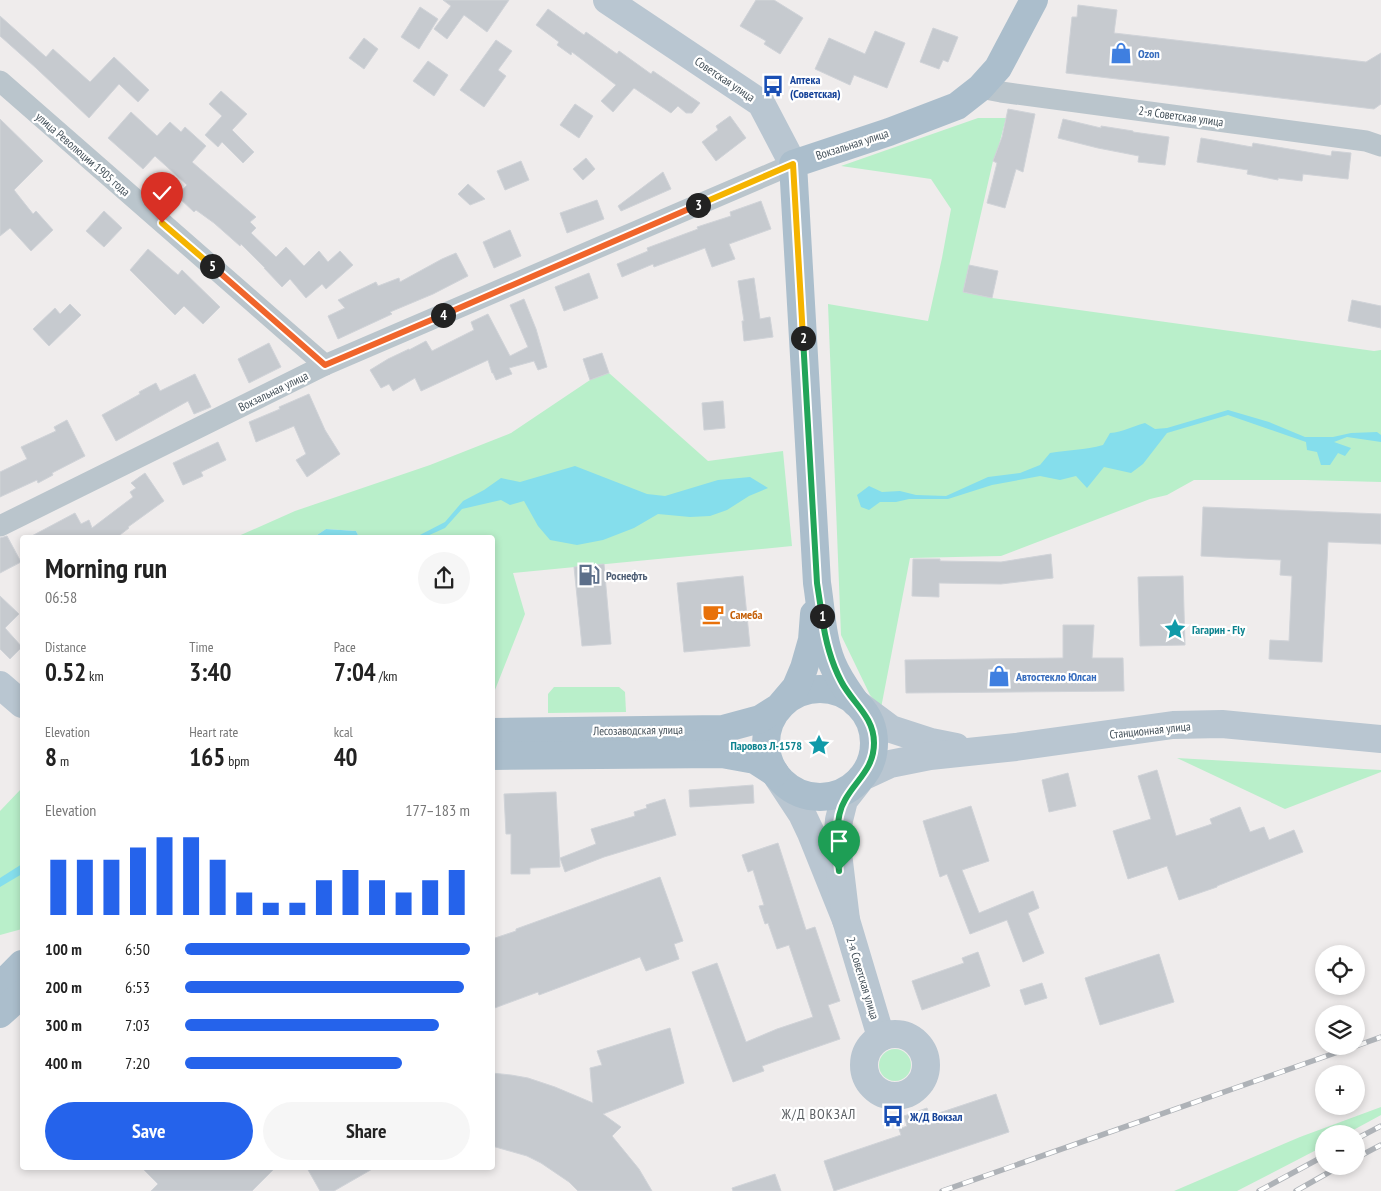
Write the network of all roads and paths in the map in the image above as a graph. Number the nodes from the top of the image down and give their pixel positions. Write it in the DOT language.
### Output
graph roads {
  1 [pos="607,0"];
  2 [pos="1034,0"];
  3 [pos="0,81"];
  4 [pos="980,88"];
  5 [pos="1381,146"];
  6 [pos="793,164"];
  7 [pos="325,365"];
  8 [pos="0,526"];
  9 [pos="817,583"];
  10 [pos="0,685"];
  11 [pos="20,702"];
  12 [pos="856,703"];
  13 [pos="779,708"];
  14 [pos="495,732"];
  15 [pos="1381,739"];
  16 [pos="980,751"];
  17 [pos="495,756"];
  18 [pos="775,773"];
  19 [pos="862,777"];
  20 [pos="846,920"];
  21 [pos="20,966"];
  22 [pos="0,986"];
  23 [pos="20,996"];
  24 [pos="0,1014"];
  25 [pos="881,1037"];
  1 -- 6 [label="street, Советская улица"];
  2 -- 4 [label="main road, Вокзальная улица"];
  3 -- 7 [label="street, улица Революции 1905 года"];
  4 -- 5 [label="street, 2-я Советская улица"];
  4 -- 6 [label="main road, Вокзальная улица"];
  6 -- 7 [label="street, Вокзальная улица"];
  6 -- 9 [label="main road, Советская улица"];
  7 -- 8 [label="street, Вокзальная улица"];
  9 -- 12 [label="main road, Советская улица"];
  9 -- 13 [label="main road, Советская улица"];
  10 -- 11 [label="street"];
  12 -- 13 [label="main road"];
  12 -- 16 [label="street, Станционная улица"];
  12 -- 19 [label="main road"];
  13 -- 14 [label="main road, Лесозаводская улица"];
  13 -- 18 [label="main road"];
  15 -- 16 [label="street, Станционная улица"];
  16 -- 19 [label="street, Станционная улица"];
  17 -- 18 [label="main road, Лесозаводская улица"];
  18 -- 19 [label="main road"];
  18 -- 20 [label="street, 2-я Советская улица"];
  19 -- 20 [label="street, 2-я Советская улица"];
  20 -- 25 [label="street, 2-я Советская улица"];
  21 -- 22 [label="main road"];
  23 -- 24 [label="main road"];
}
